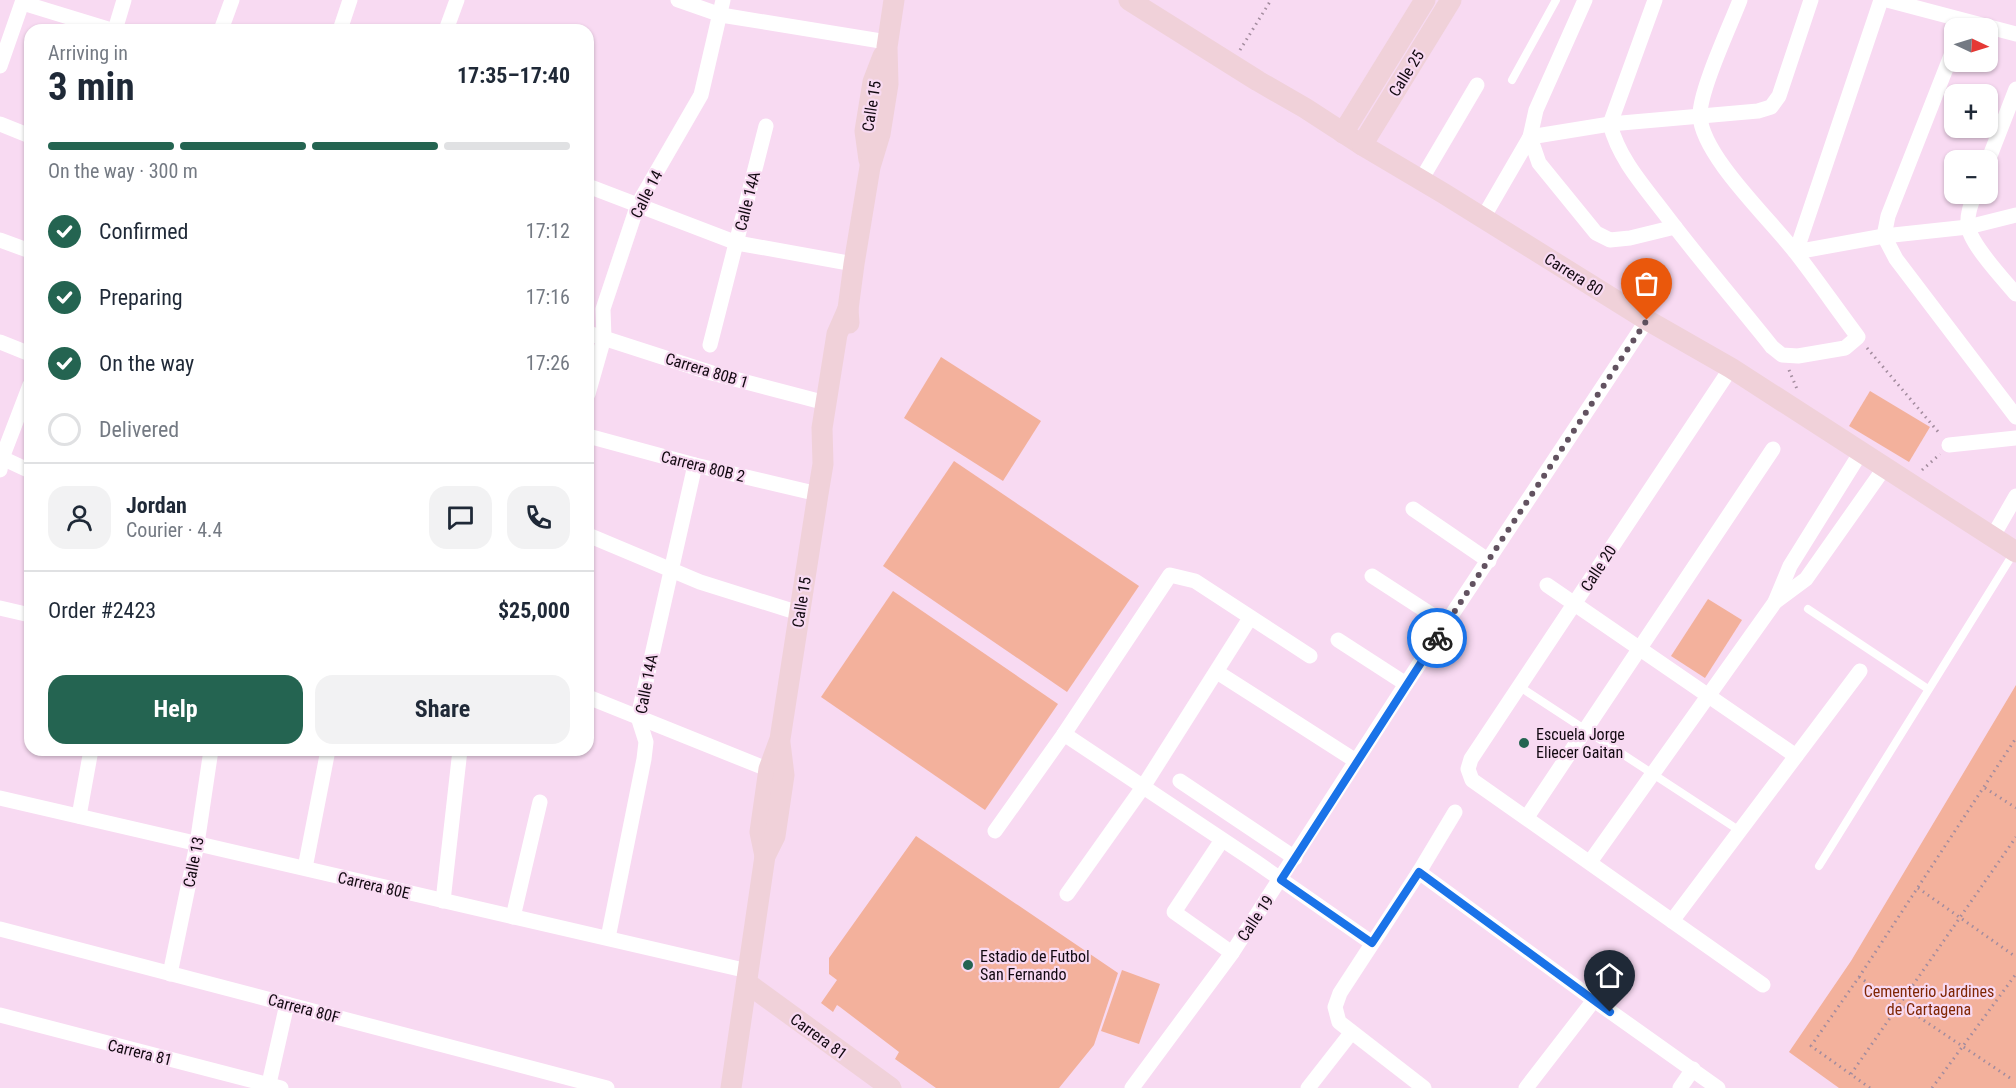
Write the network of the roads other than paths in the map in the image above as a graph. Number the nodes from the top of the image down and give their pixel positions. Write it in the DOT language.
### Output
graph roads {
  1 [pos="124,0"];
  2 [pos="232,0"];
  3 [pos="350,0"];
  4 [pos="457,0"];
  5 [pos="678,0"];
  6 [pos="894,0"];
  7 [pos="1129,0"];
  8 [pos="1425,0"];
  9 [pos="1451,0"];
  10 [pos="1556,0"];
  11 [pos="1585,0"];
  12 [pos="1655,0"];
  13 [pos="1740,0"];
  14 [pos="1811,0"];
  15 [pos="1881,0"];
  16 [pos="1887,0"];
  17 [pos="23,1"];
  18 [pos="722,7"];
  19 [pos="1945,18"];
  20 [pos="94,24"];
  21 [pos="115,24"];
  22 [pos="223,24"];
  23 [pos="342,24"];
  24 [pos="448,24"];
  25 [pos="1998,31"];
  26 [pos="2016,34"];
  27 [pos="887,44"];
  28 [pos="0,66"];
  29 [pos="1945,72"];
  30 [pos="1512,80"];
  31 [pos="1477,85"];
  32 [pos="2016,89"];
  33 [pos="1700,116"];
  34 [pos="0,124"];
  35 [pos="1611,124"];
  36 [pos="766,126"];
  37 [pos="1343,133"];
  38 [pos="24,134"];
  39 [pos="1530,137"];
  40 [pos="1362,145"];
  41 [pos="1992,150"];
  42 [pos="1421,180"];
  43 [pos="594,188"];
  44 [pos="638,204"];
  45 [pos="1971,204"];
  46 [pos="2016,215"];
  47 [pos="1483,218"];
  48 [pos="1675,226"];
  49 [pos="1968,227"];
  50 [pos="1884,236"];
  51 [pos="0,240"];
  52 [pos="737,243"];
  53 [pos="24,249"];
  54 [pos="1796,252"];
  55 [pos="854,264"];
  56 [pos="2016,294"];
  57 [pos="848,309"];
  58 [pos="1647,320"];
  59 [pos="594,335"];
  60 [pos="603,338"];
  61 [pos="0,342"];
  62 [pos="710,345"];
  63 [pos="24,352"];
  64 [pos="1731,368"];
  65 [pos="594,372"];
  66 [pos="24,401"];
  67 [pos="826,404"];
  68 [pos="2016,417"];
  69 [pos="594,438"];
  70 [pos="2016,438"];
  71 [pos="1949,445"];
  72 [pos="1773,449"];
  73 [pos="1861,452"];
  74 [pos="1,462"];
  75 [pos="823,464"];
  76 [pos="695,465"];
  77 [pos="1885,467"];
  78 [pos="24,469"];
  79 [pos="818,494"];
  80 [pos="2016,496"];
  81 [pos="1413,509"];
  82 [pos="1993,536"];
  83 [pos="594,538"];
  84 [pos="2015,552"];
  85 [pos="1489,561"];
  86 [pos="671,570"];
  87 [pos="1372,576"];
  88 [pos="1547,585"];
  89 [pos="1775,602"];
  90 [pos="1574,604"];
  91 [pos="0,608"];
  92 [pos="1808,609"];
  93 [pos="800,613"];
  94 [pos="24,614"];
  95 [pos="1250,618"];
  96 [pos="1446,624"];
  97 [pos="1338,640"];
  98 [pos="1640,649"];
  99 [pos="1310,656"];
  100 [pos="1860,671"];
  101 [pos="1217,672"];
  102 [pos="1407,684"];
  103 [pos="1520,687"];
  104 [pos="1928,689"];
  105 [pos="1708,696"];
  106 [pos="594,699"];
  107 [pos="638,717"];
  108 [pos="1586,730"];
  109 [pos="1064,734"];
  110 [pos="90,756"];
  111 [pos="210,756"];
  112 [pos="327,756"];
  113 [pos="459,756"];
  114 [pos="1796,756"];
  115 [pos="1356,761"];
  116 [pos="777,772"];
  117 [pos="1653,774"];
  118 [pos="1180,781"];
  119 [pos="1143,787"];
  120 [pos="0,798"];
  121 [pos="540,802"];
  122 [pos="1455,812"];
  123 [pos="79,816"];
  124 [pos="1527,817"];
  125 [pos="995,831"];
  126 [pos="1740,831"];
  127 [pos="1222,840"];
  128 [pos="197,844"];
  129 [pos="1295,858"];
  130 [pos="1590,862"];
  131 [pos="1819,866"];
  132 [pos="305,868"];
  133 [pos="1419,872"];
  134 [pos="1281,880"];
  135 [pos="1067,894"];
  136 [pos="443,901"];
  137 [pos="513,916"];
  138 [pos="1672,921"];
  139 [pos="0,929"];
  140 [pos="608,938"];
  141 [pos="1372,943"];
  142 [pos="1232,953"];
  143 [pos="171,974"];
  144 [pos="748,977"];
  145 [pos="1763,985"];
  146 [pos="1594,1000"];
  147 [pos="287,1004"];
  148 [pos="0,1015"];
  149 [pos="1351,1033"];
  150 [pos="1693,1069"];
  151 [pos="272,1087"];
  152 [pos="608,1088"];
  153 [pos="731,1088"];
  154 [pos="891,1088"];
  155 [pos="1132,1088"];
  156 [pos="1308,1088"];
  157 [pos="1424,1088"];
  158 [pos="1526,1088"];
  159 [pos="1680,1088"];
  160 [pos="1718,1088"];
  1 -- 21 [label="street"];
  2 -- 22 [label="street"];
  3 -- 23 [label="street"];
  4 -- 24 [label="street"];
  5 -- 18 [label="street"];
  6 -- 27 [label="street, Calle 15"];
  7 -- 37 [label="street, Carrera 80"];
  8 -- 37 [label="street, Calle 25"];
  9 -- 40 [label="street, Calle 25"];
  10 -- 30 [label="lane"];
  11 -- 39 [label="street"];
  12 -- 35 [label="street"];
  13 -- 33 [label="street"];
  14 -- 33 [label="street"];
  15 -- 54 [label="street"];
  16 -- 19 [label="street"];
  17 -- 20 [label="street"];
  17 -- 28 [label="street"];
  18 -- 27 [label="street"];
  18 -- 44 [label="street, Calle 14"];
  25 -- 26 [label="street"];
  27 -- 55 [label="street, Calle 15"];
  29 -- 50 [label="street"];
  31 -- 42 [label="street"];
  32 -- 41 [label="street"];
  33 -- 35 [label="street"];
  33 -- 54 [label="street"];
  34 -- 38 [label="street"];
  35 -- 39 [label="street"];
  35 -- 48 [label="street"];
  36 -- 52 [label="street, Calle 14A"];
  37 -- 40 [label="street, Carrera 80"];
  39 -- 47 [label="street"];
  39 -- 48 [label="street"];
  40 -- 42 [label="street, Carrera 80"];
  42 -- 47 [label="street, Carrera 80"];
  43 -- 44 [label="street"];
  44 -- 52 [label="street"];
  44 -- 60 [label="street, Calle 14"];
  45 -- 49 [label="street"];
  46 -- 49 [label="street"];
  47 -- 58 [label="street, Carrera 80"];
  48 -- 54 [label="street"];
  49 -- 50 [label="street"];
  49 -- 56 [label="street"];
  50 -- 54 [label="street"];
  50 -- 68 [label="street"];
  51 -- 53 [label="street"];
  52 -- 55 [label="street"];
  52 -- 62 [label="street, Calle 14A"];
  55 -- 57 [label="street, Calle 15"];
  57 -- 67 [label="street, Calle 15"];
  57 -- 75 [label="street, Calle 15"];
  58 -- 64 [label="street, Carrera 80"];
  58 -- 85 [label="street, Calle 19"];
  59 -- 60 [label="street, Carrera 80B 1"];
  60 -- 65 [label="street, Calle 14"];
  60 -- 67 [label="street, Carrera 80B 1"];
  61 -- 63 [label="street"];
  64 -- 73 [label="street, Carrera 80"];
  64 -- 90 [label="street, Calle 20"];
  66 -- 74 [label="street"];
  67 -- 75 [label="street, Calle 15"];
  69 -- 76 [label="street, Carrera 80B 2"];
  70 -- 71 [label="street"];
  72 -- 98 [label="street"];
  73 -- 77 [label="street, Carrera 80"];
  73 -- 89 [label="street"];
  74 -- 78 [label="street"];
  75 -- 79 [label="street, Calle 15"];
  76 -- 79 [label="street, Carrera 80B 2"];
  76 -- 86 [label="street, Calle 14A"];
  77 -- 82 [label="street, Carrera 80"];
  77 -- 89 [label="street"];
  79 -- 93 [label="street, Calle 15"];
  80 -- 82 [label="street"];
  81 -- 85 [label="street"];
  82 -- 84 [label="street, Carrera 80"];
  83 -- 86 [label="street"];
  84 -- 104 [label="lane"];
  85 -- 96 [label="street, Calle 19"];
  86 -- 93 [label="street"];
  86 -- 107 [label="street, Calle 14A"];
  87 -- 96 [label="street"];
  88 -- 90 [label="street"];
  89 -- 105 [label="street"];
  90 -- 98 [label="street"];
  90 -- 103 [label="street, Calle 20"];
  91 -- 94 [label="street"];
  92 -- 104 [label="lane"];
  93 -- 116 [label="street, Calle 15"];
  95 -- 99 [label="street"];
  95 -- 101 [label="street"];
  95 -- 109 [label="street"];
  96 -- 102 [label="street, Calle 19"];
  97 -- 102 [label="street"];
  98 -- 105 [label="street"];
  98 -- 108 [label="street"];
  100 -- 114 [label="street"];
  101 -- 115 [label="street"];
  101 -- 119 [label="street"];
  102 -- 115 [label="street, Calle 19"];
  103 -- 108 [label="lane"];
  103 -- 124 [label="street, Calle 20"];
  104 -- 131 [label="lane"];
  105 -- 114 [label="street"];
  105 -- 117 [label="street"];
  106 -- 107 [label="street"];
  107 -- 116 [label="street"];
  107 -- 140 [label="street, Calle 14A"];
  108 -- 117 [label="lane"];
  108 -- 124 [label="street"];
  109 -- 119 [label="street"];
  109 -- 125 [label="street"];
  110 -- 123 [label="street"];
  111 -- 128 [label="street, Calle 13"];
  112 -- 132 [label="street"];
  113 -- 136 [label="street"];
  114 -- 126 [label="street"];
  115 -- 129 [label="street, Calle 19"];
  116 -- 144 [label="street, Calle 15"];
  117 -- 126 [label="lane"];
  117 -- 130 [label="street"];
  118 -- 129 [label="street"];
  119 -- 127 [label="street"];
  119 -- 135 [label="street"];
  120 -- 123 [label="street, Carrera 80E"];
  121 -- 137 [label="street"];
  122 -- 133 [label="street"];
  123 -- 128 [label="street, Carrera 80E"];
  124 -- 130 [label="street"];
  126 -- 138 [label="street"];
  127 -- 134 [label="street"];
  127 -- 142 [label="street"];
  128 -- 132 [label="street, Carrera 80E"];
  128 -- 143 [label="street, Calle 13"];
  129 -- 134 [label="street, Calle 19"];
  130 -- 138 [label="street"];
  132 -- 136 [label="street, Carrera 80E"];
  133 -- 141 [label="street"];
  133 -- 146 [label="street"];
  134 -- 141 [label="street"];
  134 -- 142 [label="street, Calle 19"];
  136 -- 137 [label="street, Carrera 80E"];
  137 -- 140 [label="street, Carrera 80E"];
  138 -- 145 [label="street"];
  139 -- 143 [label="street, Carrera 80F"];
  140 -- 144 [label="street, Carrera 80E"];
  141 -- 149 [label="street"];
  142 -- 155 [label="street, Calle 19"];
  143 -- 147 [label="street, Carrera 80F"];
  144 -- 153 [label="street, Calle 15"];
  144 -- 154 [label="street, Carrera 81"];
  146 -- 150 [label="street"];
  146 -- 158 [label="street"];
  147 -- 151 [label="street"];
  147 -- 152 [label="street, Carrera 80F"];
  148 -- 151 [label="street, Carrera 81"];
  149 -- 156 [label="street"];
  149 -- 157 [label="street"];
  150 -- 159 [label="street"];
  150 -- 160 [label="street"];
}
